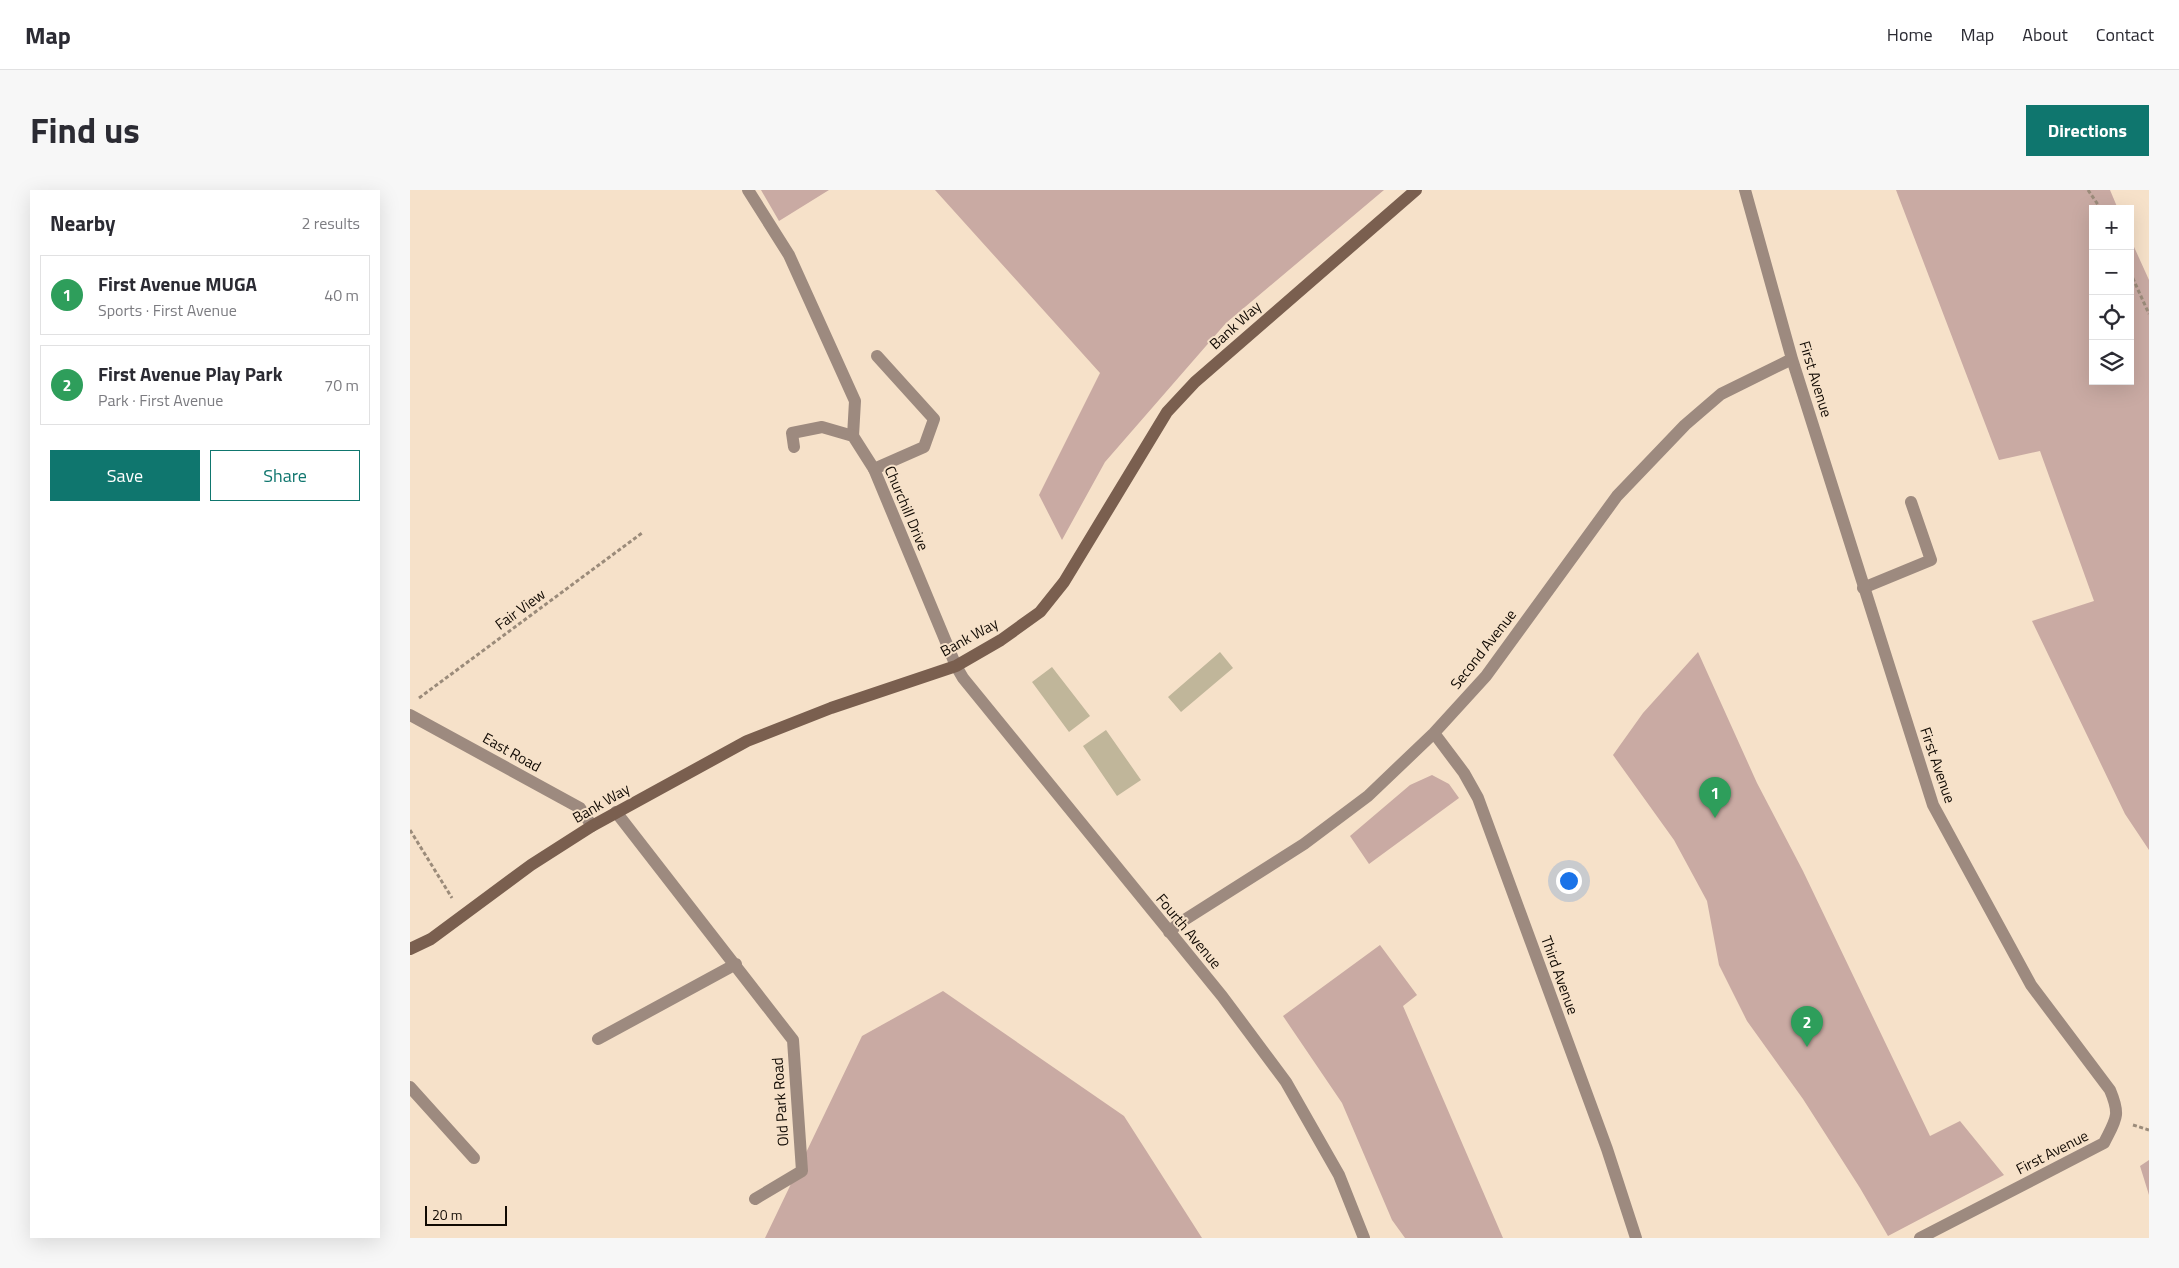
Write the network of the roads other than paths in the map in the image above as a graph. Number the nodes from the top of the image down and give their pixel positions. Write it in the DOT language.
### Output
graph roads {
  1 [pos="748,190"];
  2 [pos="1416,190"];
  3 [pos="1745,190"];
  4 [pos="878,356"];
  5 [pos="1792,359"];
  6 [pos="853,436"];
  7 [pos="794,447"];
  8 [pos="874,469"];
  9 [pos="1911,502"];
  10 [pos="1863,588"];
  11 [pos="956,666"];
  12 [pos="410,715"];
  13 [pos="1434,733"];
  14 [pos="616,812"];
  15 [pos="592,826"];
  16 [pos="1169,932"];
  17 [pos="410,950"];
  18 [pos="736,964"];
  19 [pos="598,1039"];
  20 [pos="410,1087"];
  21 [pos="474,1158"];
  22 [pos="754,1199"];
  23 [pos="1364,1238"];
  24 [pos="1636,1238"];
  25 [pos="1920,1238"];
  1 -- 6 [label="street"];
  2 -- 11 [label="street, Bank Way"];
  3 -- 5 [label="street, First Avenue"];
  4 -- 8 [label="street"];
  5 -- 10 [label="street, First Avenue"];
  5 -- 13 [label="street, Second Avenue"];
  6 -- 7 [label="street"];
  6 -- 8 [label="street, Churchill Drive"];
  8 -- 11 [label="street, Churchill Drive"];
  9 -- 10 [label="street"];
  10 -- 25 [label="street, First Avenue"];
  11 -- 14 [label="street, Bank Way"];
  11 -- 16 [label="street, Fourth Avenue"];
  12 -- 15 [label="street, East Road"];
  13 -- 16 [label="street, Second Avenue"];
  13 -- 24 [label="street, Third Avenue"];
  14 -- 15 [label="street, Bank Way"];
  14 -- 18 [label="street, Old Park Road"];
  15 -- 17 [label="street, Bank Way"];
  16 -- 23 [label="street, Fourth Avenue"];
  18 -- 19 [label="street"];
  18 -- 22 [label="street, Old Park Road"];
  20 -- 21 [label="street"];
}
